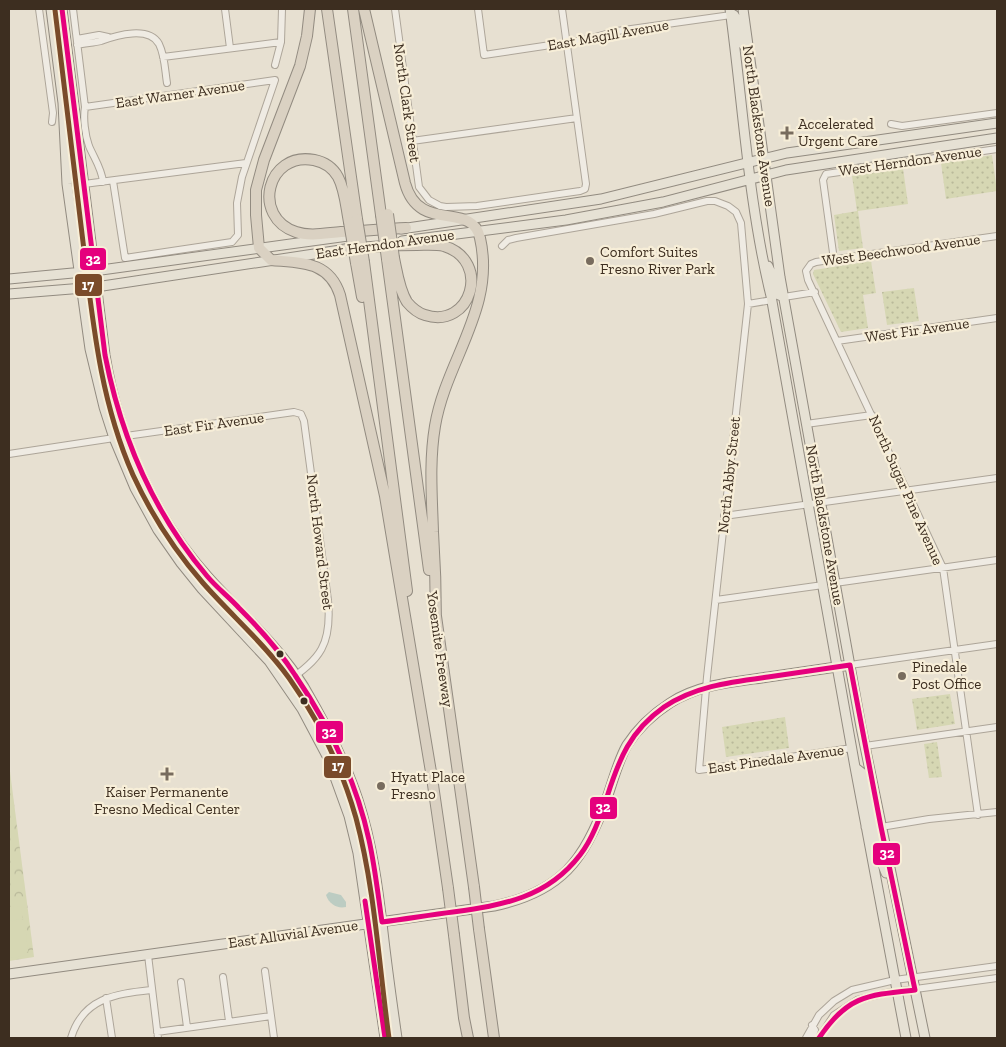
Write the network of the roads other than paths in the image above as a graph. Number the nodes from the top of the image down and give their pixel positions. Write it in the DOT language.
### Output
graph roads {
  1 [pos="39,9"];
  2 [pos="51,9"];
  3 [pos="62,9"];
  4 [pos="73,9"];
  5 [pos="225,9"];
  6 [pos="282,9"];
  7 [pos="310,9"];
  8 [pos="327,9"];
  9 [pos="353,9"];
  10 [pos="364,9"];
  11 [pos="395,9"];
  12 [pos="478,9"];
  13 [pos="562,9"];
  14 [pos="733,11"];
  15 [pos="744,13"];
  16 [pos="77,42"];
  17 [pos="281,42"];
  18 [pos="566,43"];
  19 [pos="230,48"];
  20 [pos="748,49"];
  21 [pos="163,57"];
  22 [pos="275,65"];
  23 [pos="167,83"];
  24 [pos="85,107"];
  25 [pos="997,113"];
  26 [pos="577,118"];
  27 [pos="52,122"];
  28 [pos="997,123"];
  29 [pos="891,124"];
  30 [pos="997,138"];
  31 [pos="412,141"];
  32 [pos="997,149"];
  33 [pos="756,161"];
  34 [pos="246,163"];
  35 [pos="758,177"];
  36 [pos="113,181"];
  37 [pos="103,182"];
  38 [pos="84,184"];
  39 [pos="464,220"];
  40 [pos="353,221"];
  41 [pos="406,228"];
  42 [pos="478,231"];
  43 [pos="997,236"];
  44 [pos="502,246"];
  45 [pos="260,248"];
  46 [pos="340,250"];
  47 [pos="761,250"];
  48 [pos="390,258"];
  49 [pos="271,260"];
  50 [pos="834,260"];
  51 [pos="807,268"];
  52 [pos="94,272"];
  53 [pos="80,273"];
  54 [pos="9,278"];
  55 [pos="96,287"];
  56 [pos="82,288"];
  57 [pos="814,292"];
  58 [pos="9,294"];
  59 [pos="784,297"];
  60 [pos="772,300"];
  61 [pos="748,304"];
  62 [pos="997,318"];
  63 [pos="837,341"];
  64 [pos="796,366"];
  65 [pos="97,380"];
  66 [pos="789,397"];
  67 [pos="301,414"];
  68 [pos="872,415"];
  69 [pos="806,424"];
  70 [pos="126,436"];
  71 [pos="114,438"];
  72 [pos="9,454"];
  73 [pos="997,478"];
  74 [pos="144,481"];
  75 [pos="908,490"];
  76 [pos="821,503"];
  77 [pos="808,504"];
  78 [pos="724,516"];
  79 [pos="997,560"];
  80 [pos="943,568"];
  81 [pos="835,583"];
  82 [pos="823,585"];
  83 [pos="716,600"];
  84 [pos="436,623"];
  85 [pos="997,644"];
  86 [pos="954,650"];
  87 [pos="850,665"];
  88 [pos="837,667"];
  89 [pos="296,676"];
  90 [pos="285,683"];
  91 [pos="706,687"];
  92 [pos="997,727"];
  93 [pos="966,732"];
  94 [pos="865,746"];
  95 [pos="852,748"];
  96 [pos="855,767"];
  97 [pos="699,770"];
  98 [pos="432,778"];
  99 [pos="997,812"];
  100 [pos="978,815"];
  101 [pos="866,827"];
  102 [pos="881,827"];
  103 [pos="896,896"];
  104 [pos="382,922"];
  105 [pos="368,924"];
  106 [pos="148,955"];
  107 [pos="997,966"];
  108 [pos="265,971"];
  109 [pos="9,974"];
  110 [pos="222,977"];
  111 [pos="912,978"];
  112 [pos="997,978"];
  113 [pos="896,980"];
  114 [pos="181,982"];
  115 [pos="151,990"];
  116 [pos="915,990"];
  117 [pos="898,992"];
  118 [pos="106,998"];
  119 [pos="381,1012"];
  120 [pos="271,1016"];
  121 [pos="229,1022"];
  122 [pos="812,1025"];
  123 [pos="187,1028"];
  124 [pos="158,1035"];
  125 [pos="71,1038"];
  126 [pos="112,1038"];
  127 [pos="274,1038"];
  128 [pos="385,1038"];
  129 [pos="391,1038"];
  130 [pos="397,1038"];
  131 [pos="468,1038"];
  132 [pos="494,1038"];
  133 [pos="806,1038"];
  134 [pos="812,1038"];
  135 [pos="819,1038"];
  136 [pos="906,1038"];
  137 [pos="925,1038"];
  1 -- 27 [label="street"];
  2 -- 53 [label="main road"];
  3 -- 38 [label="main road"];
  4 -- 16 [label="street"];
  5 -- 19 [label="street"];
  6 -- 17 [label="street"];
  7 -- 45 [label="highway"];
  8 -- 40 [label="highway"];
  9 -- 48 [label="highway, bridge"];
  10 -- 39 [label="highway"];
  11 -- 31 [label="street, North Clark Street"];
  12 -- 18 [label="street, East Magill Avenue"];
  13 -- 18 [label="street"];
  14 -- 15 [label="main road"];
  14 -- 18 [label="street, East Magill Avenue"];
  14 -- 20 [label="main road"];
  14 -- 33 [label="main road, North Blackstone Avenue"];
  15 -- 20 [label="main road, North Blackstone Avenue"];
  16 -- 21 [label="street"];
  16 -- 24 [label="street"];
  17 -- 19 [label="street"];
  17 -- 22 [label="street"];
  18 -- 26 [label="street"];
  19 -- 21 [label="street"];
  20 -- 33 [label="main road, North Blackstone Avenue"];
  21 -- 23 [label="street"];
  24 -- 34 [label="street, East Warner Avenue"];
  24 -- 37 [label="street"];
  25 -- 29 [label="street"];
  26 -- 31 [label="street"];
  26 -- 31 [label="street, North Clark Street"];
  28 -- 33 [label="main road, West Herndon Avenue"];
  30 -- 35 [label="main road, West Herndon Avenue"];
  32 -- 50 [label="street, West Herndon Avenue"];
  33 -- 35 [label="main road, North Blackstone Avenue"];
  33 -- 35 [label="main road, North Blackstone Avenue"];
  33 -- 39 [label="main road, East Herndon Avenue"];
  34 -- 36 [label="street"];
  34 -- 36 [label="street"];
  35 -- 42 [label="main road, East Herndon Avenue"];
  35 -- 47 [label="main road, North Blackstone Avenue"];
  35 -- 59 [label="main road, North Blackstone Avenue"];
  36 -- 37 [label="street"];
  37 -- 38 [label="street"];
  38 -- 52 [label="main road"];
  39 -- 41 [label="main road, East Herndon Avenue"];
  39 -- 42 [label="highway"];
  40 -- 41 [label="highway"];
  40 -- 98 [label="highway, Yosemite Freeway, bridge"];
  41 -- 45 [label="main road, East Herndon Avenue"];
  42 -- 46 [label="main road, East Herndon Avenue"];
  42 -- 84 [label="highway"];
  43 -- 50 [label="street, West Beechwood Avenue"];
  44 -- 61 [label="street, North Abby Street"];
  45 -- 49 [label="highway"];
  45 -- 52 [label="main road, East Herndon Avenue"];
  46 -- 48 [label="highway"];
  46 -- 49 [label="main road, East Herndon Avenue"];
  47 -- 59 [label="main road"];
  47 -- 60 [label="main road, North Blackstone Avenue"];
  48 -- 84 [label="highway, Yosemite Freeway"];
  49 -- 55 [label="main road, East Herndon Avenue"];
  49 -- 98 [label="highway"];
  50 -- 51 [label="street, West Beechwood Avenue"];
  51 -- 57 [label="street, North Sugar Pine Avenue"];
  52 -- 53 [label="main road, East Herndon Avenue"];
  52 -- 55 [label="main road"];
  53 -- 54 [label="main road, East Herndon Avenue"];
  53 -- 56 [label="main road"];
  55 -- 56 [label="main road, East Herndon Avenue"];
  55 -- 70 [label="main road"];
  56 -- 58 [label="main road, East Herndon Avenue"];
  56 -- 65 [label="main road"];
  57 -- 59 [label="street"];
  57 -- 63 [label="street, North Sugar Pine Avenue"];
  59 -- 64 [label="main road, North Blackstone Avenue"];
  60 -- 61 [label="street"];
  60 -- 64 [label="main road"];
  60 -- 66 [label="main road, North Blackstone Avenue"];
  61 -- 78 [label="street, North Abby Street"];
  62 -- 63 [label="street, West Fir Avenue"];
  63 -- 68 [label="street, North Sugar Pine Avenue"];
  64 -- 69 [label="main road, North Blackstone Avenue"];
  65 -- 70 [label="main road"];
  65 -- 71 [label="main road"];
  66 -- 69 [label="main road"];
  66 -- 77 [label="main road, North Blackstone Avenue"];
  67 -- 70 [label="street, East Fir Avenue"];
  67 -- 89 [label="street, North Howard Street"];
  68 -- 69 [label="street"];
  68 -- 75 [label="street, North Sugar Pine Avenue"];
  69 -- 76 [label="main road, North Blackstone Avenue"];
  70 -- 74 [label="main road"];
  71 -- 72 [label="street"];
  71 -- 74 [label="main road"];
  71 -- 90 [label="main road"];
  73 -- 75 [label="street"];
  74 -- 89 [label="main road"];
  75 -- 76 [label="street"];
  75 -- 80 [label="street, North Sugar Pine Avenue"];
  76 -- 77 [label="street"];
  76 -- 81 [label="main road, North Blackstone Avenue"];
  77 -- 78 [label="street"];
  77 -- 82 [label="main road, North Blackstone Avenue"];
  78 -- 83 [label="street, North Abby Street"];
  79 -- 80 [label="street"];
  80 -- 81 [label="street"];
  80 -- 86 [label="street, North Sugar Pine Avenue"];
  81 -- 87 [label="main road, North Blackstone Avenue"];
  82 -- 83 [label="street"];
  82 -- 88 [label="main road, North Blackstone Avenue"];
  83 -- 91 [label="street, North Abby Street"];
  84 -- 132 [label="highway, Yosemite Freeway, bridge"];
  85 -- 86 [label="street"];
  86 -- 87 [label="street"];
  86 -- 93 [label="street, North Sugar Pine Avenue"];
  87 -- 88 [label="main road, East Alluvial Avenue"];
  87 -- 94 [label="main road, North Blackstone Avenue"];
  88 -- 91 [label="main road, East Alluvial Avenue"];
  88 -- 95 [label="main road, North Blackstone Avenue"];
  89 -- 90 [label="street, North Howard Street"];
  89 -- 104 [label="main road"];
  90 -- 105 [label="main road"];
  91 -- 97 [label="street, North Abby Street"];
  91 -- 104 [label="main road, East Alluvial Avenue"];
  92 -- 93 [label="street"];
  93 -- 94 [label="street"];
  93 -- 100 [label="street, North Sugar Pine Avenue"];
  94 -- 102 [label="main road, North Blackstone Avenue"];
  95 -- 96 [label="main road, North Blackstone Avenue"];
  95 -- 97 [label="street, East Pinedale Avenue"];
  96 -- 101 [label="main road, North Blackstone Avenue"];
  96 -- 102 [label="main road"];
  98 -- 131 [label="highway, Yosemite Freeway, bridge"];
  99 -- 100 [label="street"];
  100 -- 102 [label="street"];
  101 -- 103 [label="main road"];
  101 -- 113 [label="main road, North Blackstone Avenue"];
  102 -- 103 [label="main road, North Blackstone Avenue"];
  103 -- 111 [label="main road, North Blackstone Avenue"];
  104 -- 105 [label="main road, East Alluvial Avenue"];
  104 -- 130 [label="main road"];
  105 -- 106 [label="main road, East Alluvial Avenue"];
  105 -- 119 [label="main road"];
  106 -- 109 [label="main road, East Alluvial Avenue"];
  106 -- 115 [label="street"];
  107 -- 111 [label="street"];
  108 -- 120 [label="street"];
  110 -- 121 [label="street"];
  111 -- 113 [label="street"];
  111 -- 116 [label="main road, North Blackstone Avenue"];
  112 -- 116 [label="street"];
  113 -- 117 [label="main road, North Blackstone Avenue"];
  113 -- 122 [label="street"];
  114 -- 123 [label="street"];
  115 -- 118 [label="street"];
  115 -- 124 [label="street"];
  116 -- 117 [label="street"];
  116 -- 137 [label="main road, North Blackstone Avenue"];
  117 -- 135 [label="street"];
  117 -- 136 [label="main road, North Blackstone Avenue"];
  118 -- 125 [label="street"];
  118 -- 126 [label="street"];
  119 -- 128 [label="main road"];
  119 -- 129 [label="main road"];
  120 -- 121 [label="street"];
  120 -- 127 [label="street"];
  121 -- 123 [label="street"];
  122 -- 133 [label="street"];
  122 -- 134 [label="street"];
  123 -- 124 [label="street"];
}
